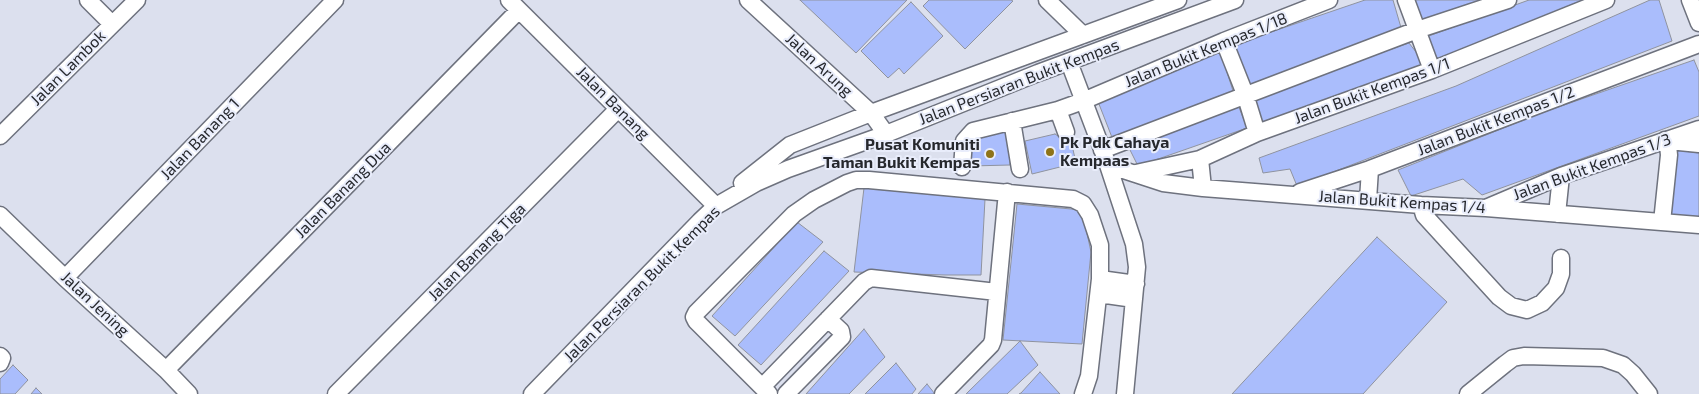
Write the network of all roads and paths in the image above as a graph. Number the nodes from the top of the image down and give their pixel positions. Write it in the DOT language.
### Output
graph roads {
  1 [pos="136,0"];
  2 [pos="335,0"];
  3 [pos="748,0"];
  4 [pos="1047,0"];
  5 [pos="1178,0"];
  6 [pos="1235,0"];
  7 [pos="1329,0"];
  8 [pos="1406,0"];
  9 [pos="1508,0"];
  10 [pos="1606,0"];
  11 [pos="1690,0"];
  12 [pos="96,3"];
  13 [pos="514,5"];
  14 [pos="1699,23"];
  15 [pos="112,24"];
  16 [pos="1417,30"];
  17 [pos="1083,35"];
  18 [pos="1224,41"];
  19 [pos="1699,44"];
  20 [pos="1069,62"];
  21 [pos="1432,70"];
  22 [pos="1245,94"];
  23 [pos="1083,101"];
  24 [pos="618,109"];
  25 [pos="1058,110"];
  26 [pos="871,113"];
  27 [pos="1012,121"];
  28 [pos="1699,129"];
  29 [pos="2,131"];
  30 [pos="1066,132"];
  31 [pos="1257,133"];
  32 [pos="886,134"];
  33 [pos="1665,140"];
  34 [pos="1699,144"];
  35 [pos="1102,150"];
  36 [pos="1200,159"];
  37 [pos="1108,165"];
  38 [pos="962,167"];
  39 [pos="1020,169"];
  40 [pos="1370,169"];
  41 [pos="1136,173"];
  42 [pos="1561,176"];
  43 [pos="1204,188"];
  44 [pos="1007,192"];
  45 [pos="1292,195"];
  46 [pos="1368,200"];
  47 [pos="716,206"];
  48 [pos="1421,206"];
  49 [pos="1486,208"];
  50 [pos="0,214"];
  51 [pos="1556,214"];
  52 [pos="1662,222"];
  53 [pos="1699,225"];
  54 [pos="1561,258"];
  55 [pos="65,278"];
  56 [pos="1100,287"];
  57 [pos="1135,291"];
  58 [pos="997,292"];
  59 [pos="828,319"];
  60 [pos="0,356"];
  61 [pos="0,363"];
  62 [pos="166,370"];
  63 [pos="765,390"];
  64 [pos="190,394"];
  65 [pos="336,394"];
  66 [pos="532,394"];
  67 [pos="786,394"];
  68 [pos="943,394"];
  69 [pos="1083,394"];
  70 [pos="1125,394"];
  71 [pos="1468,394"];
  72 [pos="1649,394"];
  1 -- 15 [label="street, Jalan Lambok"];
  2 -- 55 [label="street, Jalan Banang 1"];
  3 -- 26 [label="street, Jalan Arung"];
  4 -- 17 [label="street"];
  5 -- 17 [label="street"];
  6 -- 20 [label="street, Jalan Persiaran Bukit Kempas"];
  7 -- 18 [label="street, Jalan Bukit Kempas 1/18"];
  8 -- 16 [label="street"];
  9 -- 16 [label="street"];
  10 -- 21 [label="street, Jalan Bukit Kempas 1/1"];
  11 -- 14 [label="street"];
  12 -- 15 [label="street"];
  13 -- 24 [label="street, Jalan Banang"];
  13 -- 62 [label="street, Jalan Banang Dua"];
  15 -- 29 [label="street, Jalan Lambok"];
  16 -- 21 [label="street"];
  16 -- 22 [label="street"];
  17 -- 26 [label="street"];
  18 -- 22 [label="street"];
  18 -- 23 [label="street, Jalan Bukit Kempas 1/18"];
  19 -- 40 [label="street, Jalan Bukit Kempas 1/2"];
  20 -- 23 [label="street"];
  20 -- 32 [label="street, Jalan Persiaran Bukit Kempas"];
  21 -- 31 [label="street, Jalan Bukit Kempas 1/1"];
  22 -- 31 [label="street"];
  22 -- 35 [label="street"];
  23 -- 25 [label="street, Jalan Bukit Kempas 1/18"];
  23 -- 35 [label="street"];
  24 -- 47 [label="street, Jalan Banang"];
  24 -- 65 [label="street, Jalan Banang Tiga"];
  25 -- 27 [label="street, Jalan Bukit Kempas 1/18"];
  25 -- 30 [label="street"];
  26 -- 32 [label="street, Jalan Arung"];
  26 -- 47 [label="street"];
  27 -- 38 [label="street, Jalan Bukit Kempas 1/18"];
  27 -- 39 [label="street"];
  28 -- 33 [label="street, Jalan Bukit Kempas 1/3"];
  31 -- 36 [label="street, Jalan Bukit Kempas 1/1"];
  32 -- 47 [label="street, Jalan Persiaran Bukit Kempas"];
  33 -- 34 [label="street"];
  33 -- 42 [label="street, Jalan Bukit Kempas 1/3"];
  33 -- 52 [label="street"];
  35 -- 37 [label="street"];
  36 -- 41 [label="street, Jalan Bukit Kempas 1/1"];
  36 -- 43 [label="street"];
  37 -- 41 [label="street, Jalan Bukit Kempas 1/4"];
  37 -- 57 [label="street"];
  40 -- 45 [label="street, Jalan Bukit Kempas 1/2"];
  40 -- 46 [label="street"];
  41 -- 43 [label="street, Jalan Bukit Kempas 1/4"];
  42 -- 49 [label="street, Jalan Bukit Kempas 1/3"];
  42 -- 51 [label="street"];
  43 -- 45 [label="street, Jalan Bukit Kempas 1/4"];
  44 -- 56 [label="street"];
  44 -- 58 [label="street"];
  44 -- 63 [label="street"];
  45 -- 46 [label="street, Jalan Bukit Kempas 1/4"];
  46 -- 48 [label="street, Jalan Bukit Kempas 1/4"];
  47 -- 66 [label="street, Jalan Persiaran Bukit Kempas"];
  48 -- 49 [label="street, Jalan Bukit Kempas 1/4"];
  48 -- 54 [label="street"];
  49 -- 51 [label="street, Jalan Bukit Kempas 1/4"];
  50 -- 55 [label="street, Jalan Jening"];
  51 -- 52 [label="street, Jalan Bukit Kempas 1/4"];
  52 -- 53 [label="street, Jalan Bukit Kempas 1/4"];
  55 -- 62 [label="street, Jalan Jening"];
  56 -- 57 [label="street"];
  56 -- 69 [label="street"];
  57 -- 70 [label="street"];
  58 -- 59 [label="street"];
  58 -- 68 [label="street"];
  59 -- 63 [label="street"];
  59 -- 67 [label="street"];
  60 -- 61 [label="street"];
  62 -- 64 [label="street, Jalan Jening"];
  71 -- 72 [label="street"];
}
